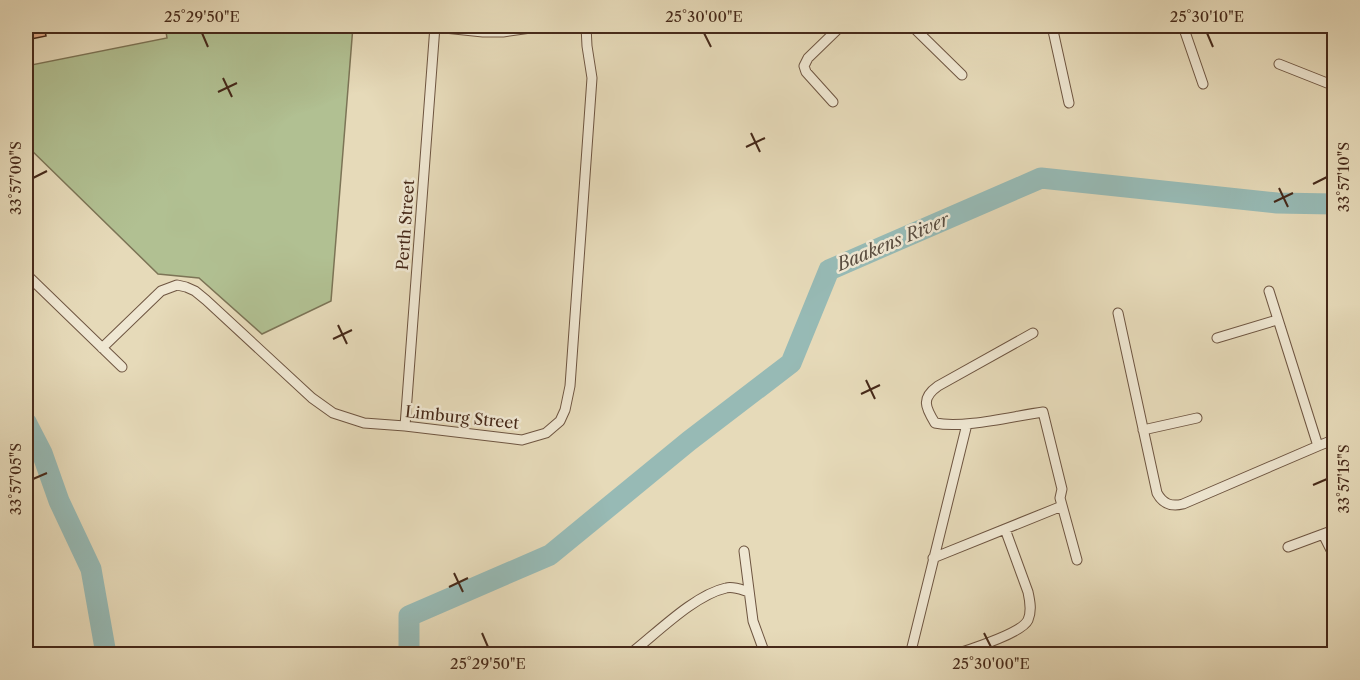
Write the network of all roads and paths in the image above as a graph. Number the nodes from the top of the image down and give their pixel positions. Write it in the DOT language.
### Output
graph roads {
  1 [pos="435,26"];
  2 [pos="545,26"];
  3 [pos="586,26"];
  4 [pos="827,26"];
  5 [pos="912,26"];
  6 [pos="1052,26"];
  7 [pos="1183,26"];
  8 [pos="839,27"];
  9 [pos="1279,64"];
  10 [pos="962,75"];
  11 [pos="1203,84"];
  12 [pos="1335,84"];
  13 [pos="833,102"];
  14 [pos="1069,104"];
  15 [pos="26,274"];
  16 [pos="1269,291"];
  17 [pos="1118,314"];
  18 [pos="1277,320"];
  19 [pos="1033,333"];
  20 [pos="1216,338"];
  21 [pos="102,348"];
  22 [pos="122,367"];
  23 [pos="1197,418"];
  24 [pos="967,424"];
  25 [pos="405,426"];
  26 [pos="1143,430"];
  27 [pos="1335,442"];
  28 [pos="1318,446"];
  29 [pos="1062,506"];
  30 [pos="1005,529"];
  31 [pos="1335,530"];
  32 [pos="1323,534"];
  33 [pos="1288,548"];
  34 [pos="744,551"];
  35 [pos="1335,556"];
  36 [pos="933,558"];
  37 [pos="1077,560"];
  38 [pos="749,592"];
  39 [pos="630,654"];
  40 [pos="765,654"];
  41 [pos="913,654"];
  42 [pos="956,654"];
  1 -- 2 [label="street"];
  1 -- 25 [label="street, Perth Street"];
  3 -- 25 [label="street, Limburg Street"];
  4 -- 8 [label="street"];
  5 -- 10 [label="street"];
  6 -- 14 [label="street"];
  7 -- 11 [label="street"];
  8 -- 13 [label="street"];
  9 -- 12 [label="street"];
  15 -- 21 [label="street"];
  16 -- 18 [label="street"];
  17 -- 26 [label="street"];
  18 -- 20 [label="street"];
  18 -- 28 [label="street"];
  19 -- 24 [label="street"];
  21 -- 22 [label="street"];
  21 -- 25 [label="street, Limburg Street"];
  23 -- 26 [label="street"];
  24 -- 29 [label="street"];
  24 -- 36 [label="street"];
  26 -- 28 [label="street"];
  27 -- 28 [label="street"];
  29 -- 30 [label="street"];
  29 -- 37 [label="street"];
  30 -- 36 [label="street"];
  30 -- 42 [label="street"];
  31 -- 32 [label="street"];
  32 -- 33 [label="street"];
  32 -- 35 [label="street"];
  34 -- 38 [label="street"];
  36 -- 41 [label="street"];
  38 -- 39 [label="street"];
  38 -- 40 [label="street"];
}
